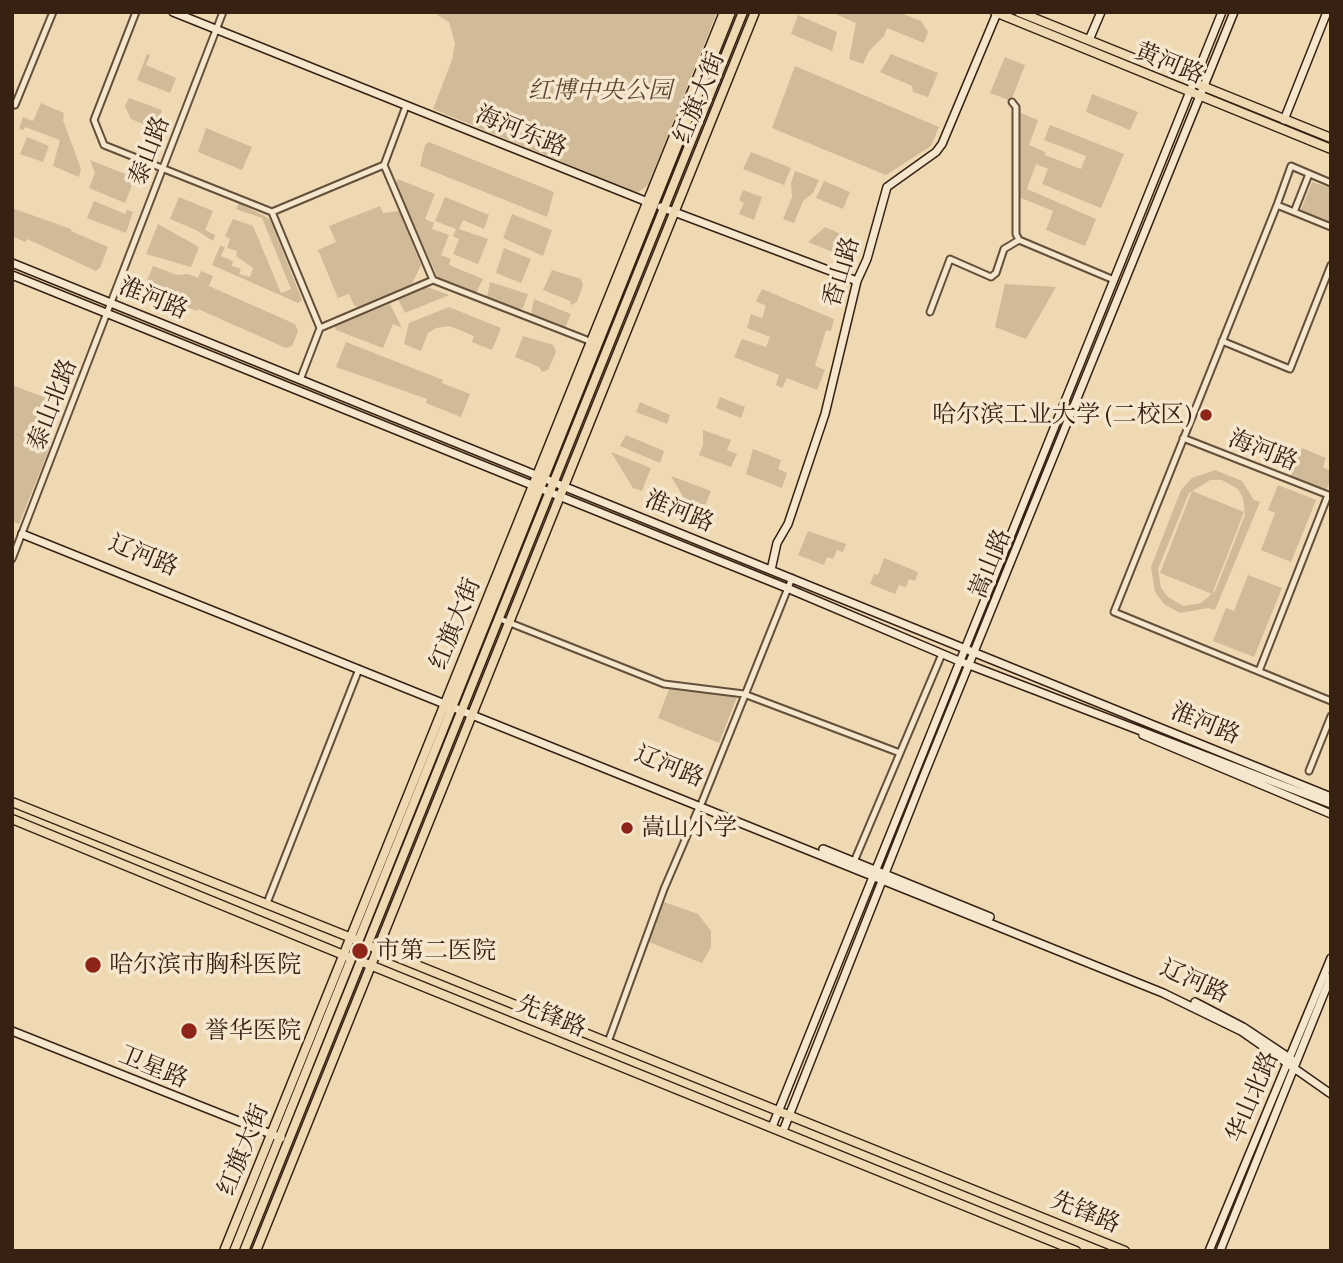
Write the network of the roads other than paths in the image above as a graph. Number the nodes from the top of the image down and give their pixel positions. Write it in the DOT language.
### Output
graph roads {
  1 [pos="53,12"];
  2 [pos="136,12"];
  3 [pos="173,12"];
  4 [pos="223,12"];
  5 [pos="724,12"];
  6 [pos="731,12"];
  7 [pos="743,12"];
  8 [pos="755,12"];
  9 [pos="1019,12"];
  10 [pos="1101,12"];
  11 [pos="1222,12"];
  12 [pos="1234,12"];
  13 [pos="1327,12"];
  14 [pos="996,13"];
  15 [pos="216,30"];
  16 [pos="1089,40"];
  17 [pos="1194,83"];
  18 [pos="1204,87"];
  19 [pos="1190,93"];
  20 [pos="1200,97"];
  21 [pos="1012,102"];
  22 [pos="12,104"];
  23 [pos="406,106"];
  24 [pos="1284,120"];
  25 [pos="1331,138"];
  26 [pos="1331,149"];
  27 [pos="384,165"];
  28 [pos="163,168"];
  29 [pos="1309,174"];
  30 [pos="1331,183"];
  31 [pos="650,203"];
  32 [pos="1277,205"];
  33 [pos="663,208"];
  34 [pos="272,212"];
  35 [pos="1294,212"];
  36 [pos="675,213"];
  37 [pos="1331,227"];
  38 [pos="1018,240"];
  39 [pos="12,263"];
  40 [pos="1331,265"];
  41 [pos="12,275"];
  42 [pos="433,280"];
  43 [pos="1114,280"];
  44 [pos="857,281"];
  45 [pos="110,303"];
  46 [pos="930,312"];
  47 [pos="108,314"];
  48 [pos="320,328"];
  49 [pos="1222,341"];
  50 [pos="594,343"];
  51 [pos="300,380"];
  52 [pos="1183,438"];
  53 [pos="536,474"];
  54 [pos="550,480"];
  55 [pos="531,486"];
  56 [pos="564,486"];
  57 [pos="545,492"];
  58 [pos="1329,495"];
  59 [pos="559,497"];
  60 [pos="23,532"];
  61 [pos="12,559"];
  62 [pos="771,570"];
  63 [pos="792,579"];
  64 [pos="787,589"];
  65 [pos="500,619"];
  66 [pos="509,623"];
  67 [pos="965,647"];
  68 [pos="975,651"];
  69 [pos="942,654"];
  70 [pos="959,661"];
  71 [pos="970,665"];
  72 [pos="359,669"];
  73 [pos="1259,671"];
  74 [pos="744,694"];
  75 [pos="1331,701"];
  76 [pos="450,702"];
  77 [pos="463,708"];
  78 [pos="473,712"];
  79 [pos="1105,716"];
  80 [pos="1331,716"];
  81 [pos="900,753"];
  82 [pos="1309,771"];
  83 [pos="1331,795"];
  84 [pos="12,803"];
  85 [pos="701,803"];
  86 [pos="1331,804"];
  87 [pos="1331,814"];
  88 [pos="12,819"];
  89 [pos="853,863"];
  90 [pos="873,872"];
  91 [pos="884,876"];
  92 [pos="267,902"];
  93 [pos="363,943"];
  94 [pos="343,954"];
  95 [pos="1331,958"];
  96 [pos="361,962"];
  97 [pos="1331,976"];
  98 [pos="12,1031"];
  99 [pos="608,1042"];
  100 [pos="1291,1063"];
  101 [pos="1331,1094"];
  102 [pos="779,1109"];
  103 [pos="790,1115"];
  104 [pos="772,1127"];
  105 [pos="783,1131"];
  106 [pos="271,1133"];
  107 [pos="281,1138"];
  108 [pos="224,1251"];
  109 [pos="234,1251"];
  110 [pos="244,1251"];
  111 [pos="256,1251"];
  112 [pos="1076,1251"];
  113 [pos="1125,1251"];
  114 [pos="1209,1251"];
  115 [pos="1220,1251"];
  1 -- 22 [label="street"];
  2 -- 28 [label="street"];
  3 -- 15 [label="main road, 海河东路"];
  4 -- 15 [label="street, 泰山路"];
  5 -- 31 [label="main road, 红旗大街"];
  6 -- 31 [label="main road, 红旗大街"];
  7 -- 33 [label="main road, 红旗大街"];
  8 -- 36 [label="main road, 红旗大街"];
  9 -- 16 [label="main road, 黄河路"];
  10 -- 16 [label="main road"];
  11 -- 17 [label="main road, 嵩山路"];
  12 -- 18 [label="main road, 嵩山路"];
  13 -- 24 [label="main road"];
  14 -- 19 [label="main road, 黄河路"];
  14 -- 44 [label="main road, 香山路"];
  15 -- 23 [label="main road, 海河东路"];
  15 -- 28 [label="street, 泰山路"];
  16 -- 17 [label="main road, 黄河路"];
  17 -- 18 [label="main road, 黄河路"];
  17 -- 19 [label="main road, 嵩山路"];
  18 -- 20 [label="main road, 嵩山路"];
  18 -- 24 [label="main road, 黄河路"];
  19 -- 20 [label="main road, 黄河路"];
  19 -- 43 [label="main road, 嵩山路"];
  20 -- 26 [label="main road, 黄河路"];
  20 -- 68 [label="main road, 嵩山路"];
  21 -- 38 [label="street"];
  23 -- 27 [label="street"];
  23 -- 31 [label="main road, 海河东路"];
  24 -- 25 [label="main road, 黄河路"];
  27 -- 34 [label="street"];
  27 -- 42 [label="street"];
  28 -- 34 [label="street"];
  28 -- 45 [label="street, 泰山路"];
  29 -- 30 [label="street"];
  29 -- 32 [label="street"];
  29 -- 35 [label="street"];
  31 -- 33 [label="main road, 海河东路"];
  31 -- 50 [label="main road, 红旗大街"];
  32 -- 35 [label="street"];
  32 -- 49 [label="street"];
  33 -- 36 [label="main road, 海河东路"];
  33 -- 54 [label="main road, 红旗大街"];
  34 -- 48 [label="street"];
  35 -- 37 [label="street"];
  36 -- 44 [label="main road, 海河东路"];
  36 -- 56 [label="main road, 红旗大街"];
  38 -- 43 [label="street"];
  38 -- 46 [label="street"];
  39 -- 45 [label="main road, 淮河路"];
  40 -- 49 [label="street"];
  41 -- 47 [label="main road, 淮河路"];
  42 -- 48 [label="street"];
  42 -- 50 [label="street"];
  43 -- 67 [label="main road, 嵩山路"];
  44 -- 62 [label="main road, 香山路"];
  45 -- 47 [label="street, 泰山北路"];
  45 -- 51 [label="main road, 淮河路"];
  47 -- 55 [label="main road, 淮河路"];
  47 -- 60 [label="street, 泰山北路"];
  48 -- 51 [label="street"];
  49 -- 52 [label="street"];
  50 -- 53 [label="main road, 红旗大街"];
  50 -- 54 [label="main road, 红旗大街"];
  51 -- 53 [label="main road, 淮河路"];
  52 -- 58 [label="street, 海河路"];
  52 -- 73 [label="street"];
  53 -- 54 [label="main road, 淮河路"];
  53 -- 55 [label="main road, 红旗大街"];
  54 -- 56 [label="main road, 淮河路"];
  54 -- 57 [label="main road, 红旗大街"];
  55 -- 57 [label="main road, 淮河路"];
  55 -- 76 [label="main road, 红旗大街"];
  56 -- 59 [label="main road, 红旗大街"];
  56 -- 62 [label="main road, 淮河路"];
  57 -- 59 [label="main road, 淮河路"];
  57 -- 65 [label="main road, 红旗大街"];
  57 -- 76 [label="main road, 红旗大街"];
  58 -- 73 [label="street"];
  59 -- 64 [label="main road, 淮河路"];
  59 -- 66 [label="main road, 红旗大街"];
  60 -- 61 [label="street, 泰山北路"];
  60 -- 72 [label="main road, 辽河路"];
  60 -- 76 [label="main road, 辽河路"];
  62 -- 63 [label="main road, 淮河路"];
  63 -- 64 [label="street"];
  63 -- 67 [label="main road, 淮河路"];
  64 -- 69 [label="main road, 淮河路"];
  64 -- 74 [label="street"];
  65 -- 66 [label="street"];
  65 -- 77 [label="main road, 红旗大街"];
  66 -- 74 [label="street"];
  66 -- 78 [label="main road, 红旗大街"];
  67 -- 68 [label="main road, 淮河路"];
  67 -- 70 [label="main road, 嵩山路"];
  68 -- 71 [label="main road, 嵩山路"];
  68 -- 83 [label="main road, 淮河路"];
  69 -- 70 [label="main road, 淮河路"];
  69 -- 81 [label="street"];
  70 -- 71 [label="main road, 淮河路"];
  70 -- 90 [label="main road, 嵩山路"];
  71 -- 79 [label="main road, 淮河路"];
  71 -- 91 [label="main road, 嵩山路"];
  72 -- 76 [label="main road, 辽河路"];
  72 -- 92 [label="street"];
  73 -- 75 [label="street"];
  74 -- 81 [label="street"];
  74 -- 85 [label="street"];
  76 -- 77 [label="main road, 辽河路"];
  76 -- 93 [label="main road, 红旗大街"];
  77 -- 78 [label="main road, 辽河路"];
  77 -- 93 [label="main road, 红旗大街"];
  78 -- 85 [label="main road, 辽河路"];
  78 -- 93 [label="main road, 红旗大街"];
  79 -- 86 [label="main road, 淮河路"];
  79 -- 87 [label="main road"];
  80 -- 82 [label="street"];
  81 -- 89 [label="street"];
  84 -- 92 [label="main road, 先锋路"];
  85 -- 89 [label="main road, 辽河路"];
  85 -- 99 [label="street"];
  88 -- 94 [label="main road, 先锋路"];
  89 -- 90 [label="main road, 辽河路"];
  90 -- 91 [label="main road, 辽河路"];
  90 -- 102 [label="main road, 嵩山路"];
  91 -- 100 [label="main road, 辽河路"];
  91 -- 103 [label="main road, 嵩山路"];
  92 -- 93 [label="main road, 先锋路"];
  93 -- 94 [label="main road, 红旗大街"];
  93 -- 96 [label="main road, 红旗大街"];
  93 -- 99 [label="main road, 先锋路"];
  94 -- 96 [label="main road, 先锋路"];
  94 -- 106 [label="main road, 红旗大街"];
  95 -- 100 [label="main road, 华山北路"];
  96 -- 104 [label="main road, 先锋路"];
  96 -- 107 [label="main road, 红旗大街"];
  96 -- 110 [label="main road, 红旗大街"];
  96 -- 111 [label="main road, 红旗大街"];
  97 -- 100 [label="main road, 华山北路"];
  98 -- 106 [label="main road, 卫星路"];
  99 -- 102 [label="main road, 先锋路"];
  100 -- 101 [label="main road, 辽河路"];
  100 -- 114 [label="main road, 华山北路"];
  100 -- 115 [label="main road, 华山北路"];
  102 -- 103 [label="main road, 先锋路"];
  102 -- 104 [label="main road, 嵩山路"];
  103 -- 105 [label="main road, 嵩山路"];
  103 -- 113 [label="main road, 先锋路"];
  104 -- 105 [label="main road, 先锋路"];
  105 -- 112 [label="main road, 先锋路"];
  106 -- 107 [label="main road, 卫星路"];
  106 -- 108 [label="main road, 红旗大街"];
  107 -- 109 [label="main road, 红旗大街"];
}
